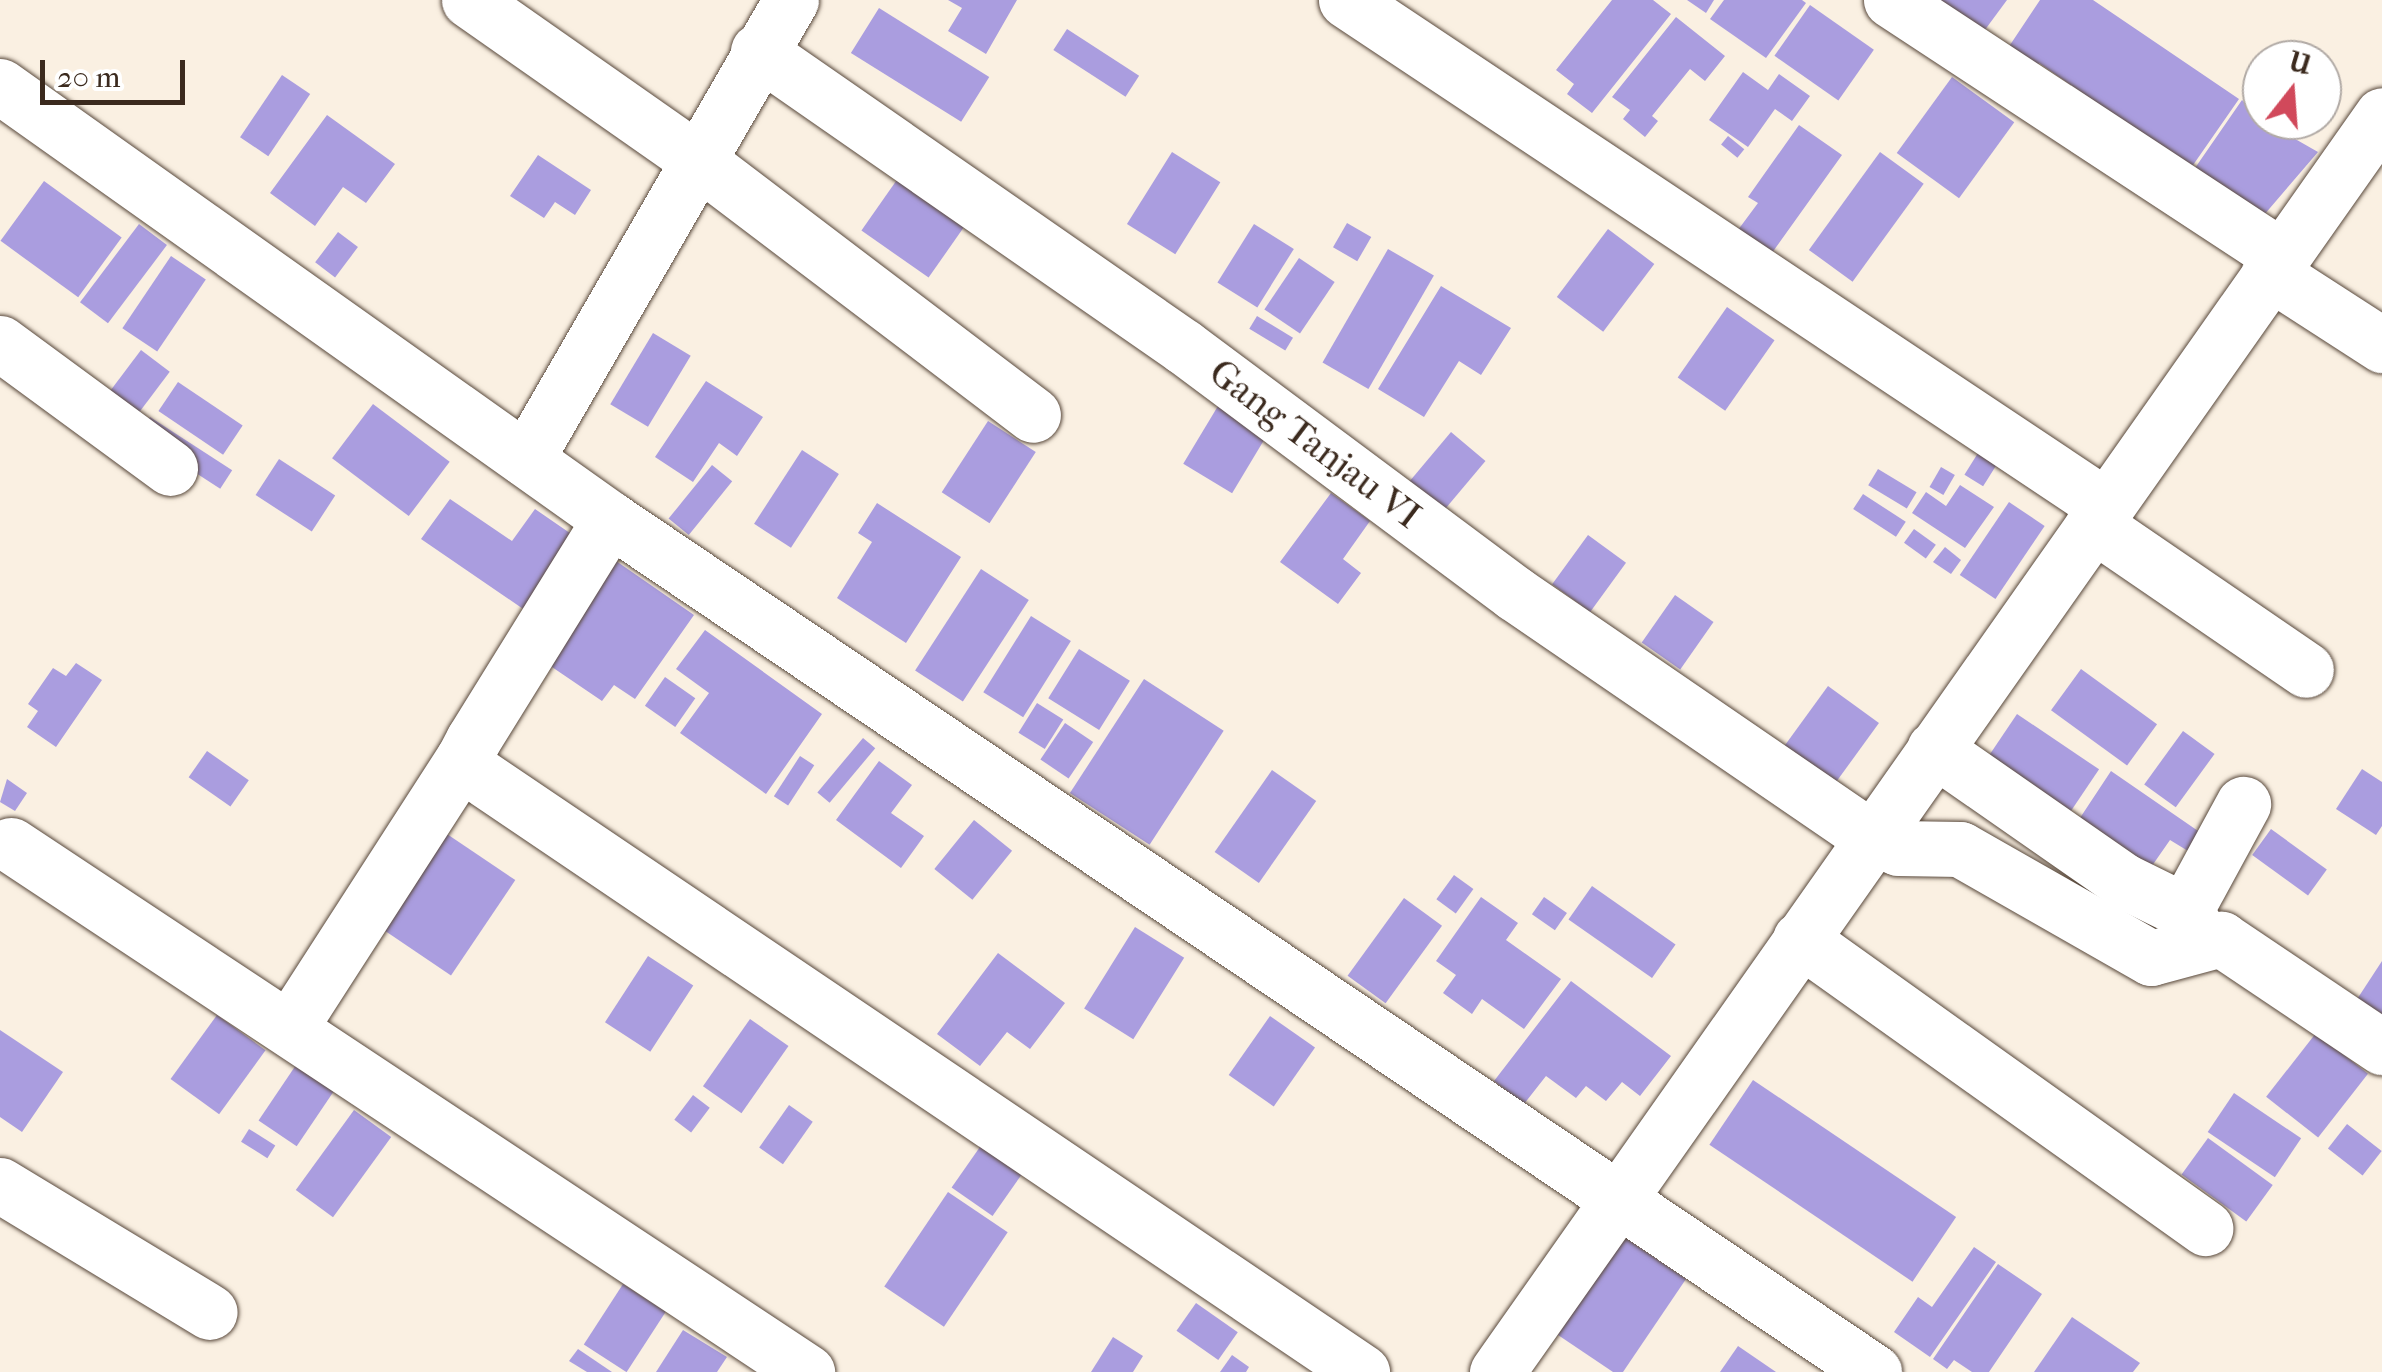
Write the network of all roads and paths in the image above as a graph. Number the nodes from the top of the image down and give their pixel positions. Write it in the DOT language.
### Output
graph roads {
  1 [pos="469,0"];
  2 [pos="791,0"];
  3 [pos="1346,0"];
  4 [pos="1891,0"];
  5 [pos="758,51"];
  6 [pos="0,86"];
  7 [pos="2382,116"];
  8 [pos="696,159"];
  9 [pos="2274,264"];
  10 [pos="0,343"];
  11 [pos="2382,345"];
  12 [pos="1033,415"];
  13 [pos="526,459"];
  14 [pos="170,468"];
  15 [pos="2099,515"];
  16 [pos="610,519"];
  17 [pos="2306,670"];
  18 [pos="1934,749"];
  19 [pos="463,760"];
  20 [pos="2242,804"];
  21 [pos="1871,838"];
  22 [pos="4,848"];
  23 [pos="2195,926"];
  24 [pos="1800,940"];
  25 [pos="290,1027"];
  26 [pos="2382,1047"];
  27 [pos="0,1186"];
  28 [pos="1620,1197"];
  29 [pos="2205,1228"];
  30 [pos="210,1312"];
  31 [pos="807,1372"];
  32 [pos="1362,1372"];
  33 [pos="1497,1372"];
  34 [pos="1874,1372"];
  1 -- 8 [label="street"];
  2 -- 5 [label="street"];
  3 -- 15 [label="street"];
  4 -- 9 [label="street"];
  5 -- 8 [label="street"];
  5 -- 21 [label="street, Gang Tanjau VI"];
  6 -- 13 [label="street"];
  7 -- 9 [label="street"];
  8 -- 12 [label="street"];
  8 -- 13 [label="street"];
  9 -- 11 [label="street"];
  9 -- 15 [label="street"];
  10 -- 14 [label="street"];
  13 -- 16 [label="street"];
  15 -- 17 [label="street"];
  15 -- 18 [label="street"];
  16 -- 19 [label="street"];
  16 -- 28 [label="street"];
  18 -- 21 [label="street"];
  18 -- 23 [label="street"];
  19 -- 25 [label="street"];
  19 -- 32 [label="street"];
  20 -- 23 [label="street"];
  21 -- 23 [label="street"];
  21 -- 24 [label="street"];
  22 -- 25 [label="street"];
  23 -- 26 [label="street"];
  24 -- 28 [label="street"];
  24 -- 29 [label="street"];
  25 -- 31 [label="street"];
  27 -- 30 [label="street"];
  28 -- 33 [label="street"];
  28 -- 34 [label="street"];
}
